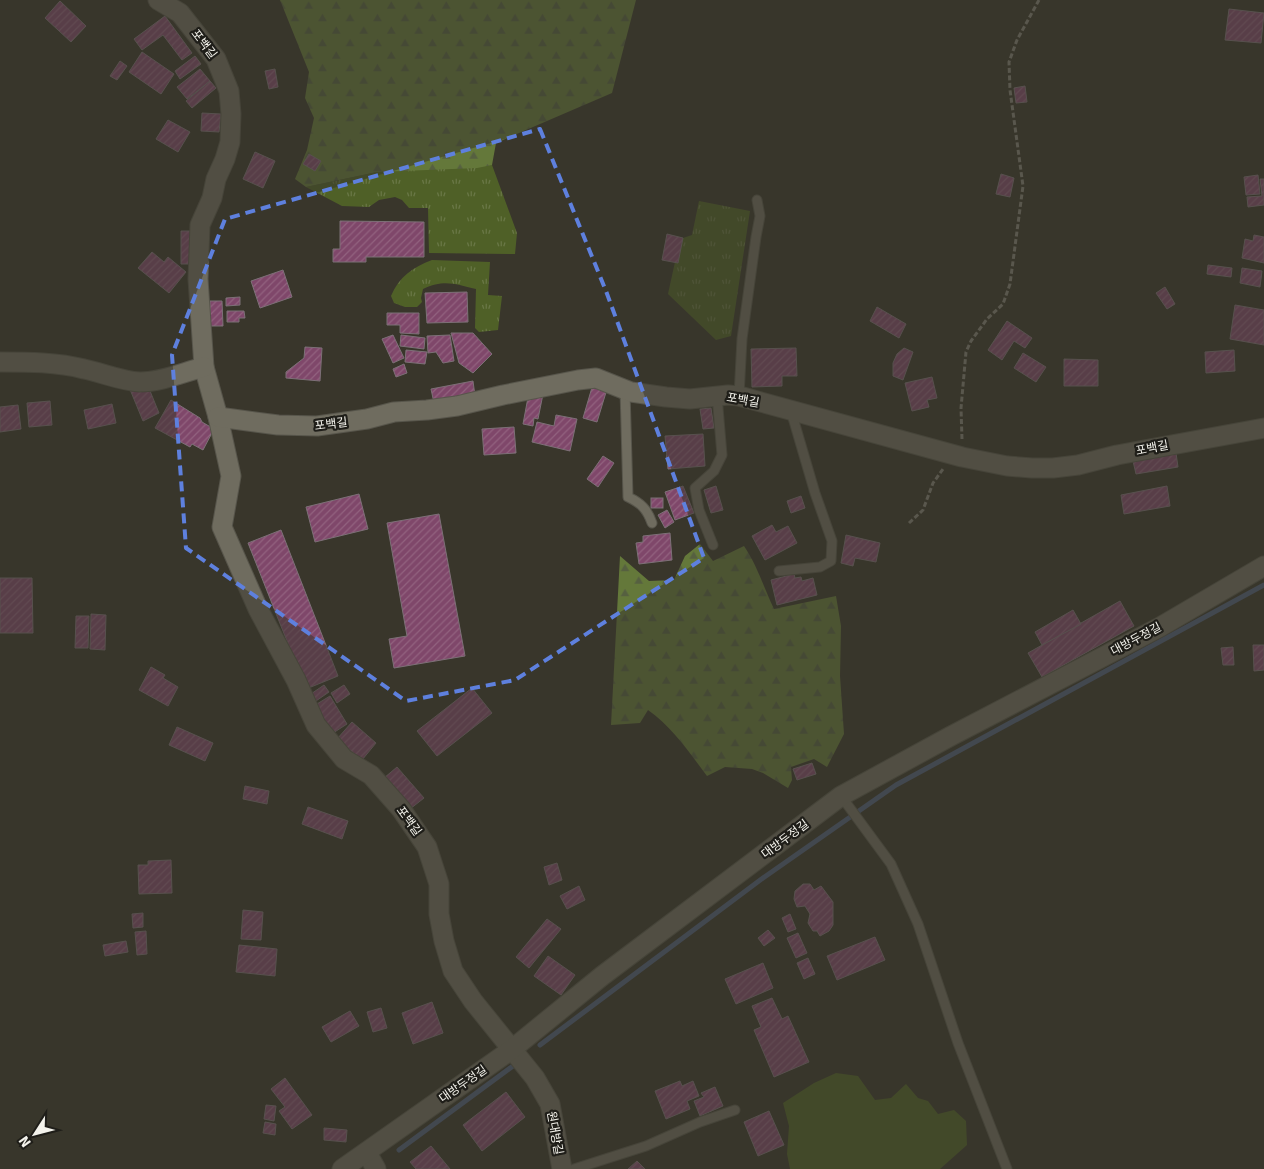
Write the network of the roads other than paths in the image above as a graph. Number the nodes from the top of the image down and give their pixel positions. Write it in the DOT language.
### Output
graph roads {
  1 [pos="158,0"];
  2 [pos="757,200"];
  3 [pos="0,362"];
  4 [pos="204,367"];
  5 [pos="625,390"];
  6 [pos="717,396"];
  7 [pos="739,396"];
  8 [pos="792,411"];
  9 [pos="218,417"];
  10 [pos="1264,428"];
  11 [pos="652,523"];
  12 [pos="713,545"];
  13 [pos="1264,566"];
  14 [pos="779,571"];
  15 [pos="845,802"];
  16 [pos="511,1050"];
  17 [pos="735,1110"];
  18 [pos="371,1161"];
  19 [pos="342,1169"];
  20 [pos="562,1169"];
  21 [pos="574,1169"];
  22 [pos="1007,1169"];
  1 -- 4 [label="street, 포백길"];
  2 -- 7 [label="lane"];
  3 -- 4 [label="street"];
  4 -- 9 [label="street, 포백길"];
  5 -- 6 [label="street, 포백길"];
  5 -- 9 [label="street, 포백길"];
  5 -- 11 [label="lane"];
  6 -- 7 [label="street, 포백길"];
  6 -- 12 [label="lane"];
  7 -- 8 [label="street, 포백길"];
  8 -- 10 [label="street, 포백길"];
  8 -- 14 [label="lane"];
  9 -- 16 [label="street, 포백길"];
  13 -- 15 [label="street, 대방두정길"];
  15 -- 16 [label="street, 대방두정길"];
  15 -- 22 [label="lane"];
  16 -- 18 [label="street, 대방두정길"];
  16 -- 20 [label="street, 원대방길"];
  17 -- 21 [label="lane"];
  18 -- 19 [label="street, 대방두정길"];
}
